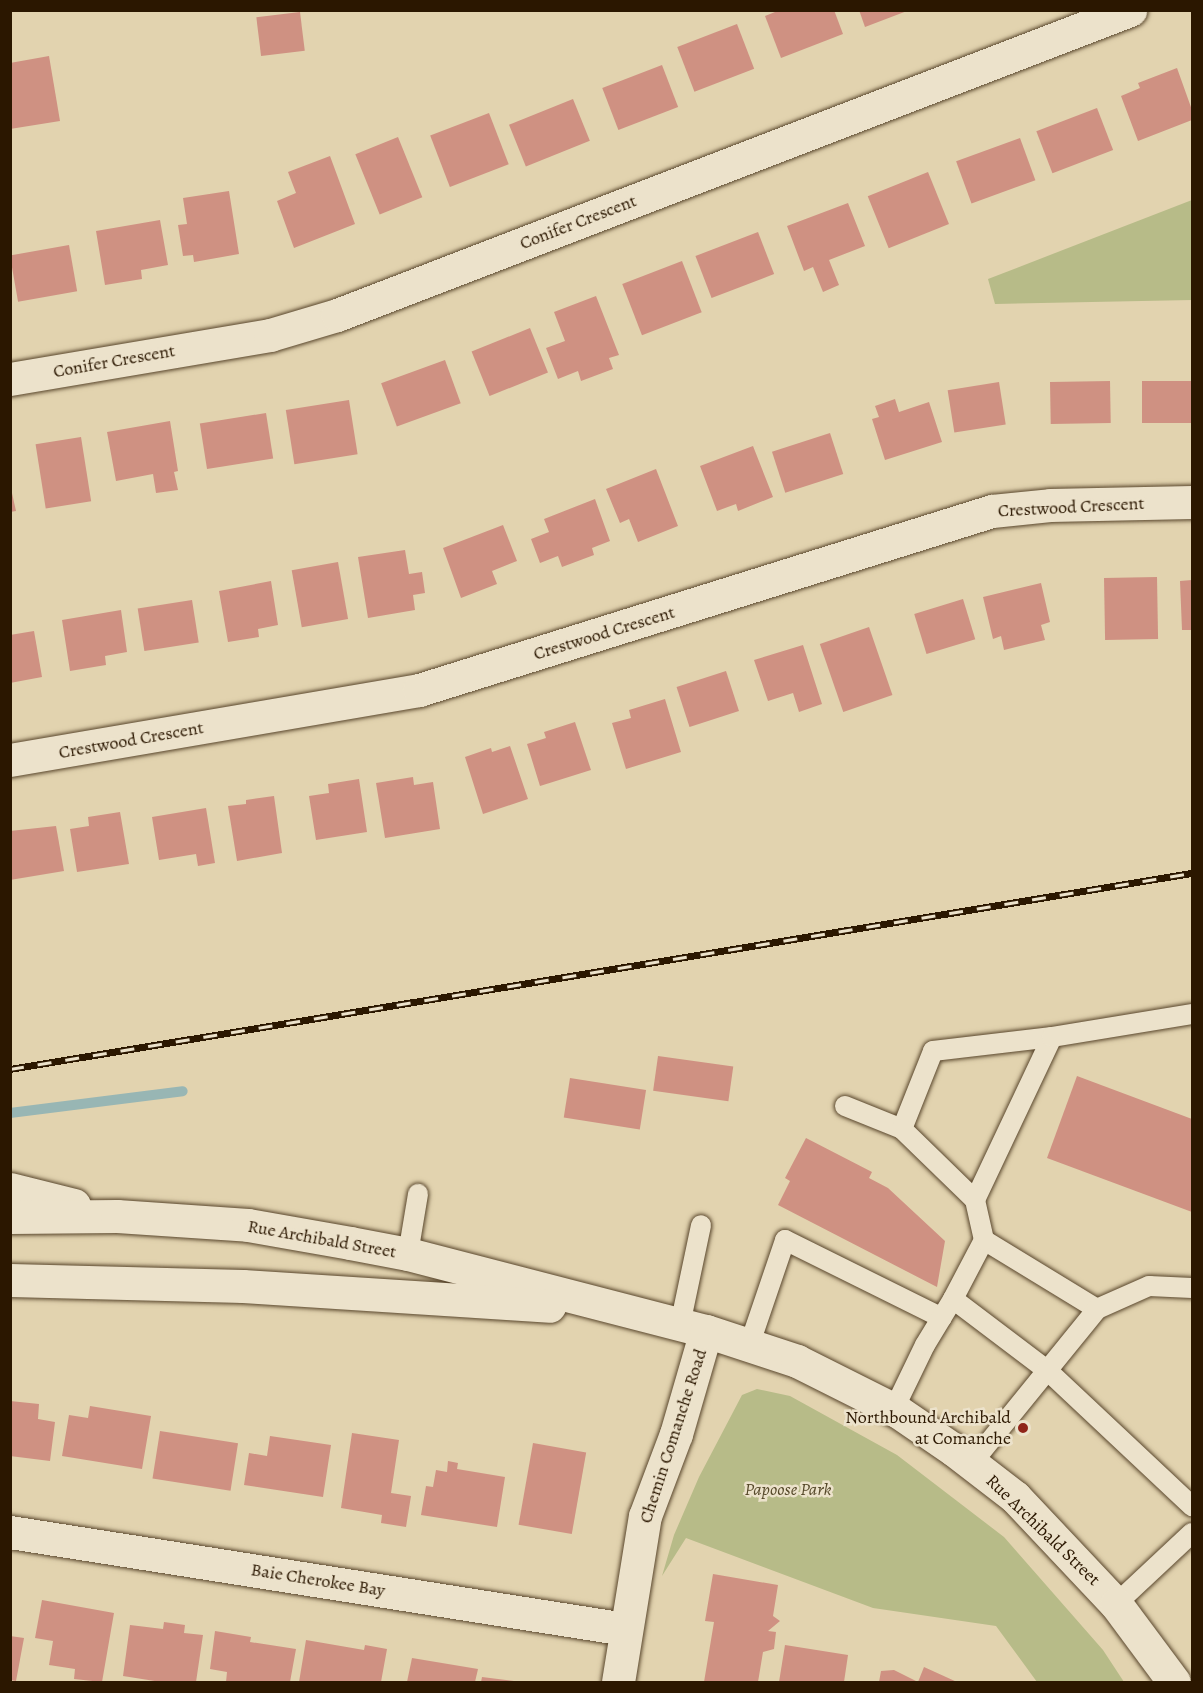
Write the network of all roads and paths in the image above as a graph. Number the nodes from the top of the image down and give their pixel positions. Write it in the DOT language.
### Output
graph roads {
  1 [pos="1130,10"];
  2 [pos="10,379"];
  3 [pos="1192,501"];
  4 [pos="10,760"];
  5 [pos="1192,1014"];
  6 [pos="1052,1036"];
  7 [pos="845,1106"];
  8 [pos="902,1129"];
  9 [pos="10,1189"];
  10 [pos="418,1194"];
  11 [pos="975,1200"];
  12 [pos="117,1216"];
  13 [pos="10,1217"];
  14 [pos="700,1225"];
  15 [pos="984,1240"];
  16 [pos="408,1254"];
  17 [pos="10,1280"];
  18 [pos="1192,1288"];
  19 [pos="952,1299"];
  20 [pos="1097,1309"];
  21 [pos="626,1311"];
  22 [pos="942,1318"];
  23 [pos="693,1328"];
  24 [pos="749,1346"];
  25 [pos="1047,1370"];
  26 [pos="894,1409"];
  27 [pos="972,1463"];
  28 [pos="1192,1506"];
  29 [pos="10,1532"];
  30 [pos="1192,1533"];
  31 [pos="1120,1610"];
  32 [pos="626,1629"];
  33 [pos="618,1683"];
  34 [pos="1159,1683"];
  35 [pos="1174,1683"];
  1 -- 2 [label="street, Conifer Crescent"];
  3 -- 4 [label="street, Crestwood Crescent"];
  5 -- 6 [label="lane"];
  6 -- 8 [label="lane"];
  6 -- 11 [label="lane"];
  7 -- 8 [label="lane"];
  8 -- 11 [label="lane"];
  9 -- 12 [label="street"];
  10 -- 16 [label="lane"];
  11 -- 15 [label="lane"];
  12 -- 13 [label="street, Rue Archibald Street"];
  12 -- 16 [label="street, Rue Archibald Street"];
  14 -- 23 [label="lane"];
  15 -- 19 [label="lane"];
  15 -- 20 [label="lane"];
  16 -- 21 [label="street, Rue Archibald Street"];
  17 -- 21 [label="street, Rue Archibald Street"];
  18 -- 20 [label="lane"];
  19 -- 22 [label="lane"];
  19 -- 25 [label="lane"];
  20 -- 25 [label="lane"];
  21 -- 23 [label="street, Rue Archibald Street"];
  22 -- 24 [label="lane"];
  22 -- 26 [label="lane"];
  23 -- 24 [label="street, Rue Archibald Street"];
  23 -- 32 [label="street, Chemin Comanche Road"];
  24 -- 26 [label="street, Rue Archibald Street"];
  25 -- 27 [label="lane"];
  25 -- 28 [label="lane"];
  26 -- 27 [label="street, Rue Archibald Street"];
  27 -- 31 [label="street, Rue Archibald Street"];
  29 -- 32 [label="street, Baie Cherokee Bay"];
  30 -- 31 [label="lane"];
  31 -- 34 [label="street, Rue Archibald Street"];
  31 -- 35 [label="street, Rue Archibald Street"];
  32 -- 33 [label="street, Chemin Comanche Road"];
}
